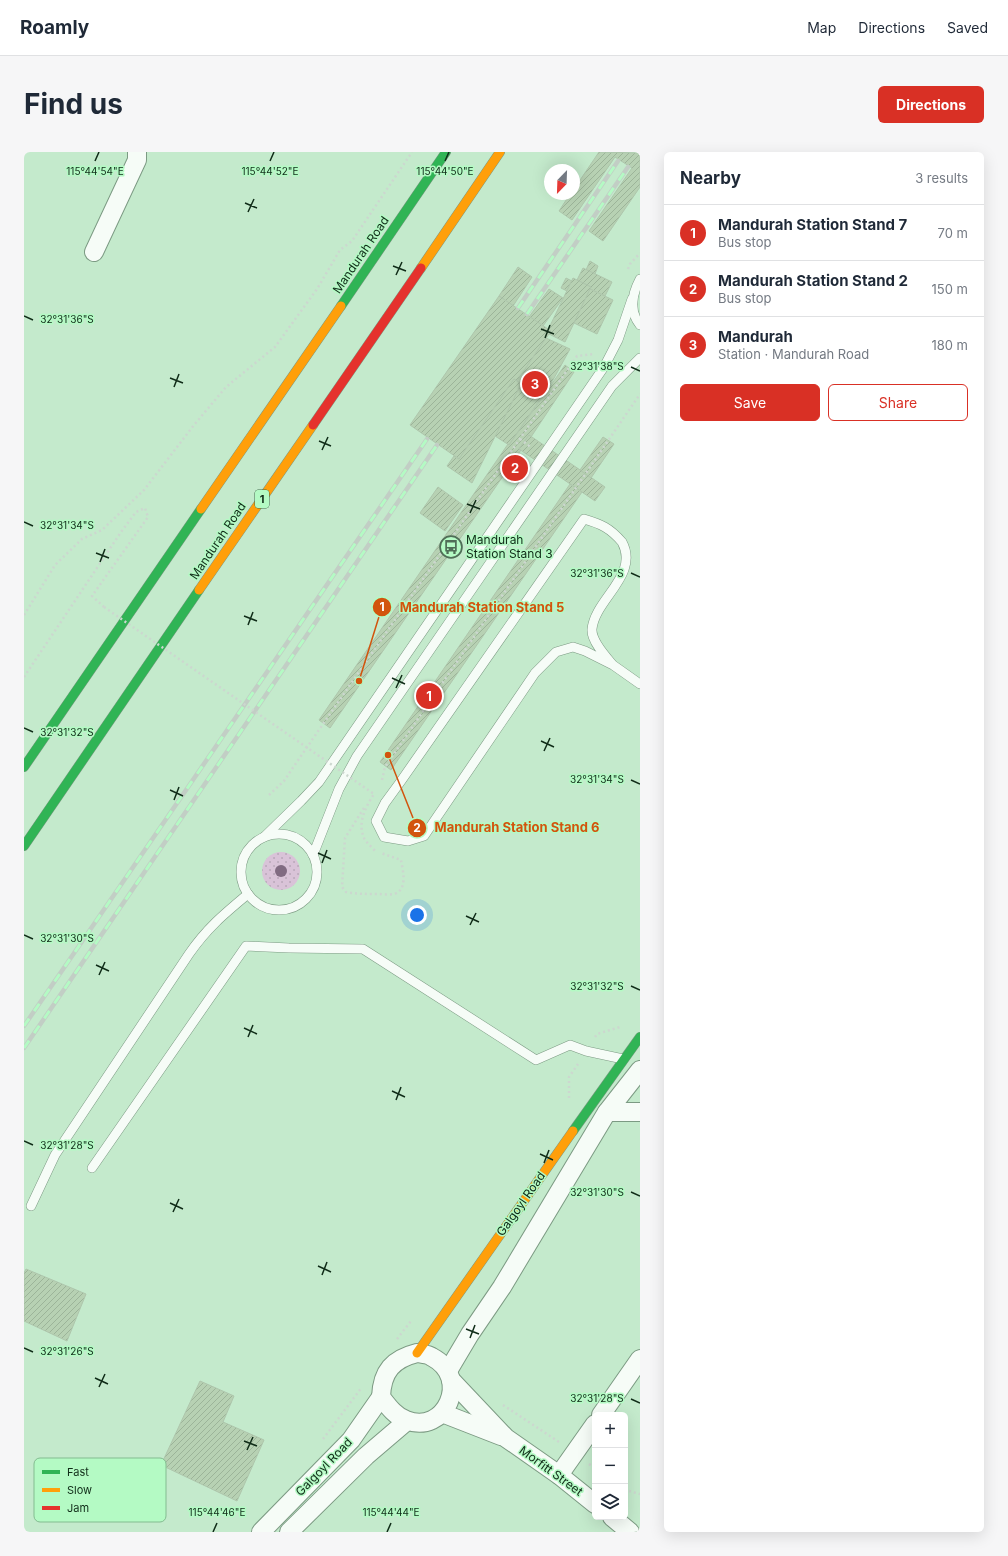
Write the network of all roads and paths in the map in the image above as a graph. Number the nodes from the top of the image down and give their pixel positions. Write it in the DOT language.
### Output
graph roads {
  1 [pos="137,152"];
  2 [pos="412,152"];
  3 [pos="440,152"];
  4 [pos="446,152"];
  5 [pos="500,152"];
  6 [pos="432,173"];
  7 [pos="94,252"];
  8 [pos="640,253"];
  9 [pos="627,270"];
  10 [pos="640,279"];
  11 [pos="632,300"];
  12 [pos="640,325"];
  13 [pos="595,354"];
  14 [pos="640,358"];
  15 [pos="640,394"];
  16 [pos="520,439"];
  17 [pos="537,451"];
  18 [pos="24,615"];
  19 [pos="613,665"];
  20 [pos="24,677"];
  21 [pos="640,684"];
  22 [pos="24,767"];
  23 [pos="381,783"];
  24 [pos="377,789"];
  25 [pos="269,795"];
  26 [pos="264,837"];
  27 [pos="24,846"];
  28 [pos="313,854"];
  29 [pos="248,894"];
  30 [pos="640,1037"];
  31 [pos="623,1059"];
  32 [pos="639,1076"];
  33 [pos="607,1112"];
  34 [pos="640,1112"];
  35 [pos="92,1168"];
  36 [pos="31,1206"];
  37 [pos="417,1353"];
  38 [pos="640,1359"];
  39 [pos="450,1375"];
  40 [pos="381,1397"];
  41 [pos="501,1404"];
  42 [pos="603,1412"];
  43 [pos="442,1413"];
  44 [pos="407,1421"];
  45 [pos="592,1428"];
  46 [pos="506,1438"];
  47 [pos="575,1453"];
  48 [pos="592,1466"];
  49 [pos="559,1475"];
  50 [pos="628,1490"];
  51 [pos="640,1494"];
  52 [pos="592,1502"];
  53 [pos="616,1520"];
  54 [pos="261,1532"];
  55 [pos="289,1532"];
  56 [pos="630,1532"];
  1 -- 7 [label="street"];
  2 -- 18 [label="path"];
  3 -- 6 [label="main road"];
  4 -- 6 [label="main road, Mandurah Road"];
  5 -- 27 [label="main road, Mandurah Road / 1"];
  6 -- 22 [label="main road, Mandurah Road"];
  8 -- 9 [label="path"];
  10 -- 11 [label="lane"];
  11 -- 12 [label="lane"];
  11 -- 26 [label="lane"];
  13 -- 16 [label="path"];
  14 -- 28 [label="lane"];
  15 -- 23 [label="path"];
  16 -- 17 [label="path"];
  16 -- 25 [label="path"];
  19 -- 19 [label="lane"];
  19 -- 21 [label="lane"];
  20 -- 24 [label="path, bridge"];
  26 -- 28 [label="lane"];
  26 -- 29 [label="lane"];
  28 -- 29 [label="lane"];
  29 -- 36 [label="lane"];
  30 -- 31 [label="main road, Galgoyl Road"];
  31 -- 35 [label="lane"];
  31 -- 37 [label="main road, Galgoyl Road"];
  32 -- 33 [label="street, Galgoyl Road"];
  33 -- 34 [label="street"];
  33 -- 39 [label="street, Galgoyl Road"];
  37 -- 39 [label="street"];
  37 -- 40 [label="street"];
  38 -- 42 [label="street"];
  39 -- 43 [label="street"];
  39 -- 46 [label="street, Morfitt Street"];
  40 -- 44 [label="street"];
  40 -- 54 [label="street, Galgoyl Road"];
  41 -- 47 [label="path"];
  43 -- 44 [label="street"];
  43 -- 46 [label="street, Morfitt Street"];
  44 -- 55 [label="street, Galgoyl Road"];
  45 -- 47 [label="street"];
  46 -- 49 [label="street, Morfitt Street"];
  47 -- 48 [label="path"];
  47 -- 49 [label="street"];
  49 -- 52 [label="street, Morfitt Street"];
  50 -- 51 [label="path"];
  53 -- 56 [label="street"];
}
